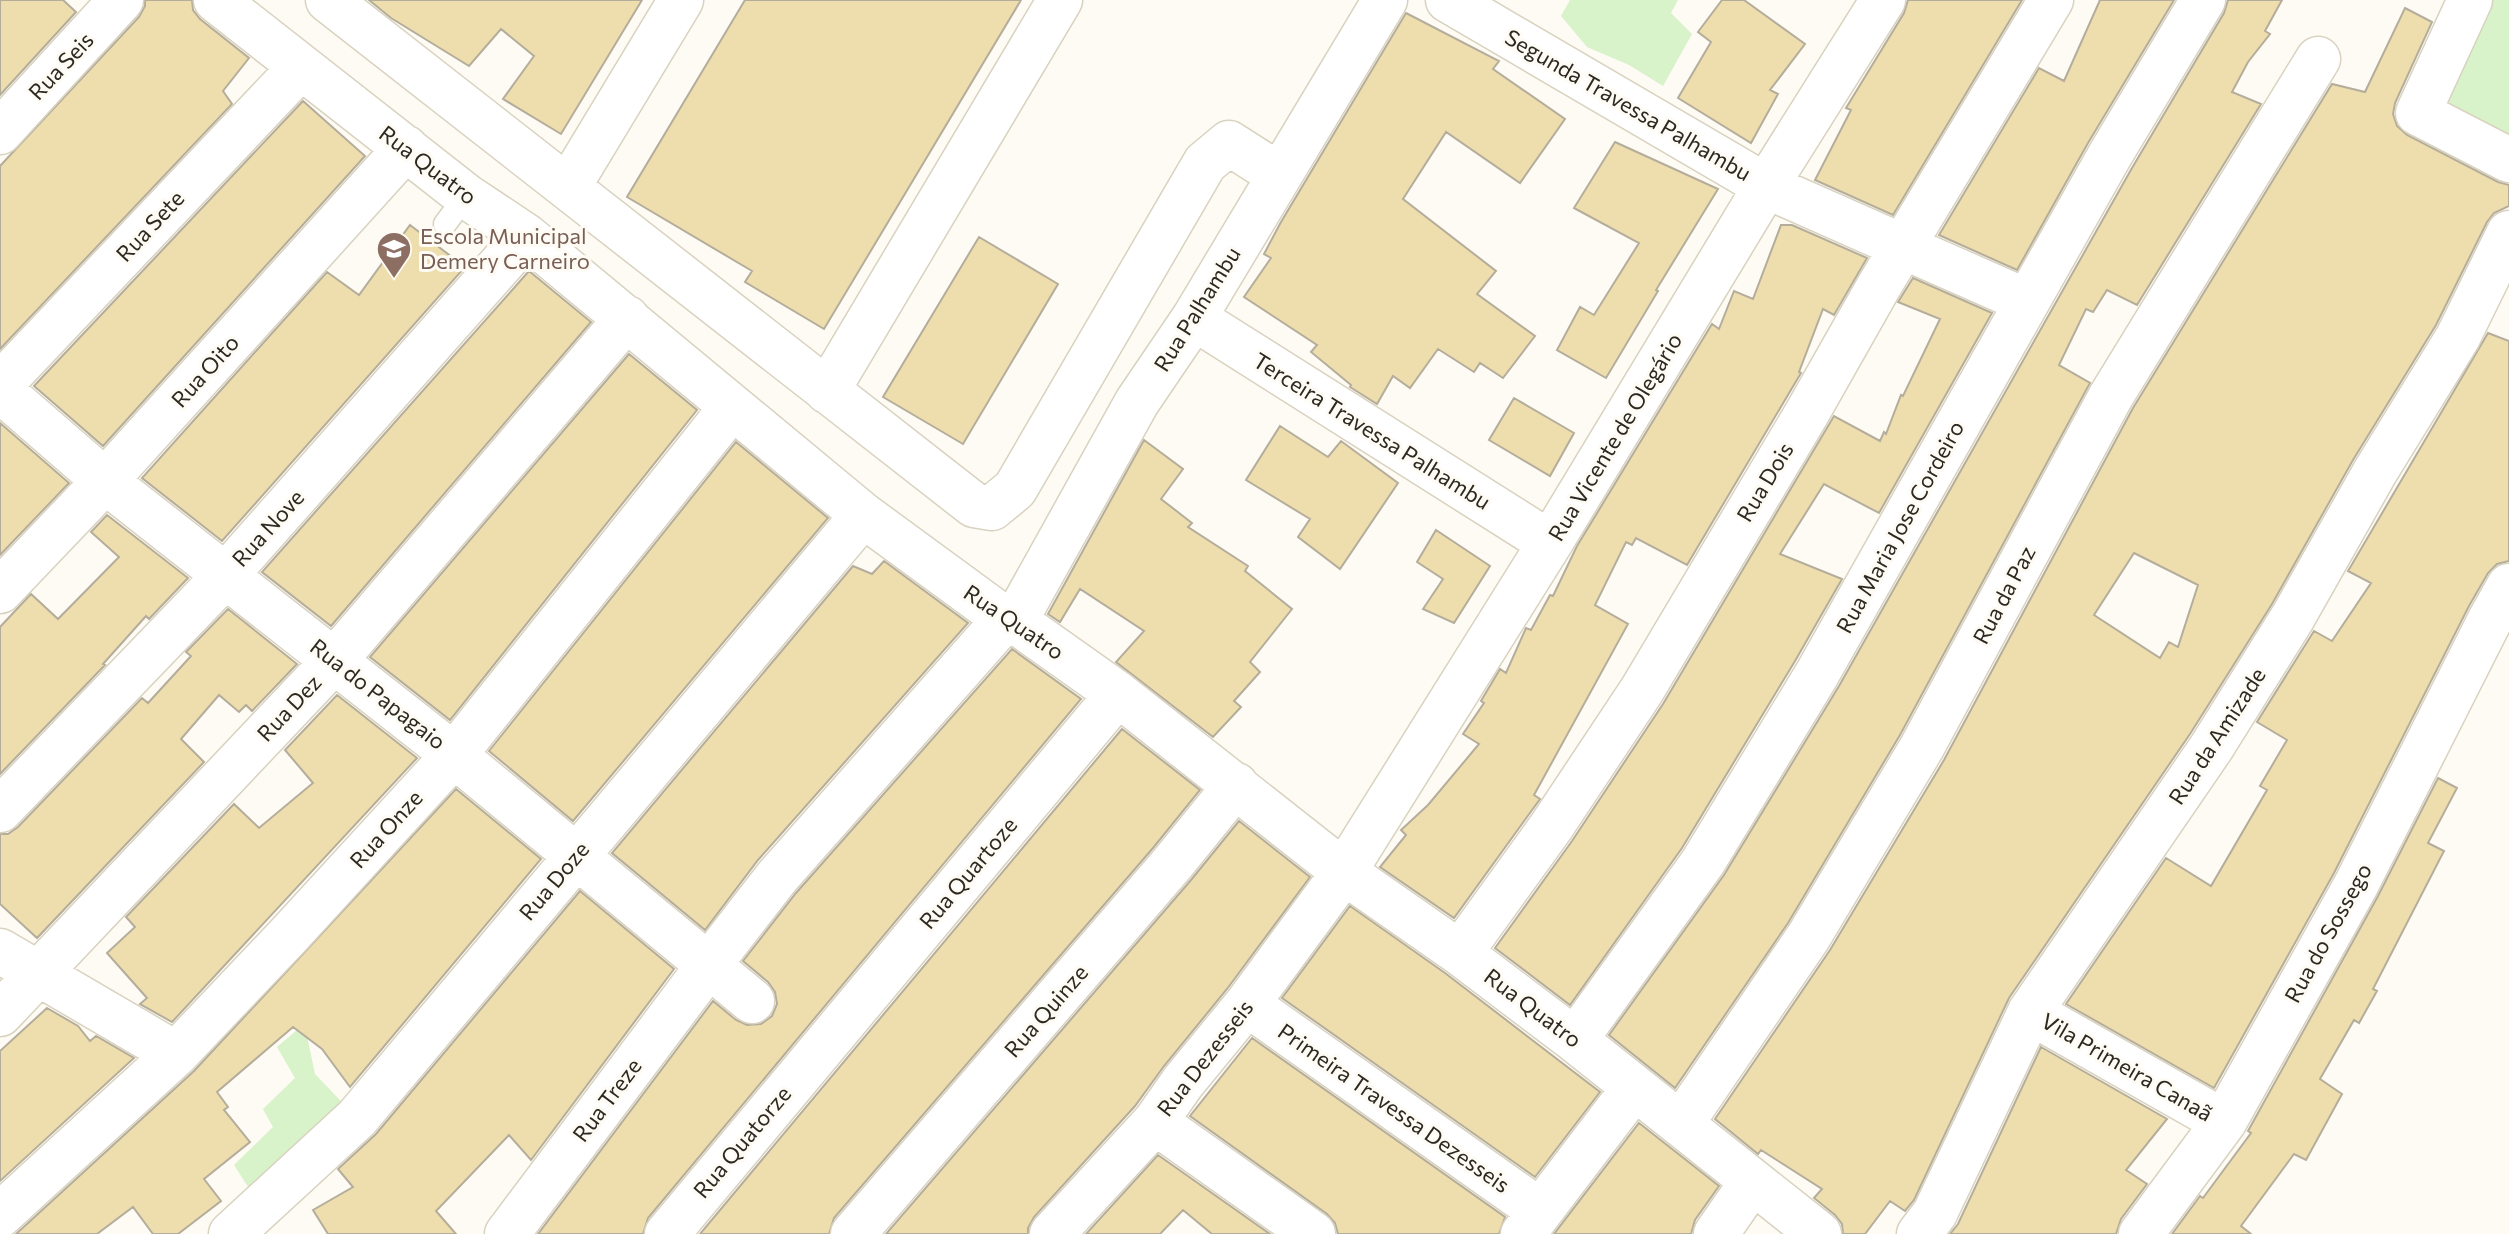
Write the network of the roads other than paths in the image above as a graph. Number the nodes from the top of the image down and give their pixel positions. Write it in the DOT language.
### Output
graph roads {
  1 [pos="121,0"];
  2 [pos="216,0"];
  3 [pos="328,0"];
  4 [pos="681,0"];
  5 [pos="1060,0"];
  6 [pos="1385,0"];
  7 [pos="1448,0"];
  8 [pos="1883,0"];
  9 [pos="2051,0"];
  10 [pos="2203,0"];
  11 [pos="2470,0"];
  12 [pos="2318,59"];
  13 [pos="300,68"];
  14 [pos="0,132"];
  15 [pos="406,148"];
  16 [pos="2509,160"];
  17 [pos="1279,175"];
  18 [pos="1766,186"];
  19 [pos="568,187"];
  20 [pos="2509,233"];
  21 [pos="526,236"];
  22 [pos="1904,247"];
  23 [pos="2026,301"];
  24 [pos="627,318"];
  25 [pos="1194,318"];
  26 [pos="0,387"];
  27 [pos="827,391"];
  28 [pos="732,407"];
  29 [pos="105,481"];
  30 [pos="863,515"];
  31 [pos="1550,543"];
  32 [pos="226,575"];
  33 [pos="0,591"];
  34 [pos="2500,602"];
  35 [pos="1010,620"];
  36 [pos="335,660"];
  37 [pos="1118,694"];
  38 [pos="454,755"];
  39 [pos="1236,785"];
  40 [pos="0,810"];
  41 [pos="576,854"];
  42 [pos="1344,872"];
  43 [pos="0,951"];
  44 [pos="1460,953"];
  45 [pos="708,966"];
  46 [pos="39,973"];
  47 [pos="752,1001"];
  48 [pos="1247,1004"];
  49 [pos="2030,1012"];
  50 [pos="0,1014"];
  51 [pos="1575,1040"];
  52 [pos="818,1051"];
  53 [pos="176,1054"];
  54 [pos="1634,1088"];
  55 [pos="1155,1122"];
  56 [pos="2224,1122"];
  57 [pos="1681,1124"];
  58 [pos="1752,1182"];
  59 [pos="0,1215"];
  60 [pos="1532,1222"];
  61 [pos="231,1234"];
  62 [pos="507,1234"];
  63 [pos="667,1234"];
  64 [pos="853,1234"];
  65 [pos="1052,1234"];
  66 [pos="1313,1234"];
  67 [pos="1716,1234"];
  68 [pos="1819,1234"];
  69 [pos="1919,1234"];
  70 [pos="2141,1234"];
  1 -- 14 [label="street, Rua Seis"];
  2 -- 13 [label="street, Rua Quatro"];
  3 -- 19 [label="street"];
  4 -- 19 [label="street"];
  5 -- 27 [label="street"];
  6 -- 17 [label="street, Rua Palhambu"];
  7 -- 18 [label="street, Segunda Travessa Palhambu"];
  8 -- 18 [label="street, Rua Vicente de Olegário"];
  9 -- 22 [label="street, Rua Dois"];
  10 -- 23 [label="street, Rua Maria Jose Cordeiro"];
  11 -- 16 [label="street"];
  12 -- 57 [label="street, Rua da Paz"];
  13 -- 15 [label="street, Rua Quatro"];
  13 -- 26 [label="street, Rua Sete"];
  15 -- 21 [label="street, Rua Quatro"];
  15 -- 29 [label="street, Rua Oito"];
  17 -- 25 [label="street, Rua Palhambu"];
  17 -- 27 [label="street"];
  18 -- 22 [label="street, Segunda Travessa Palhambu"];
  18 -- 31 [label="street, Rua Vicente de Olegário"];
  19 -- 27 [label="street"];
  20 -- 49 [label="street, Rua da Amizade"];
  21 -- 24 [label="street, Rua Quatro"];
  21 -- 32 [label="street, Rua Nove"];
  22 -- 23 [label="street, Segunda Travessa Palhambu"];
  22 -- 44 [label="street, Rua Dois"];
  23 -- 51 [label="street, Rua Maria Jose Cordeiro"];
  24 -- 28 [label="street, Rua Quatro"];
  24 -- 36 [label="street, Rua Dez"];
  25 -- 31 [label="street, Terceira Travessa Palhambu"];
  25 -- 35 [label="street, Rua Palhambu"];
  26 -- 29 [label="street, Rua do Papagaio"];
  28 -- 30 [label="street, Rua Quatro"];
  28 -- 38 [label="street, Rua Onze"];
  29 -- 32 [label="street, Rua do Papagaio"];
  29 -- 33 [label="street, Rua Oito"];
  30 -- 35 [label="street, Rua Quatro"];
  30 -- 41 [label="street, Rua Doze"];
  31 -- 42 [label="street, Rua Vicente de Olegário"];
  32 -- 36 [label="street, Rua do Papagaio"];
  32 -- 40 [label="street, Rua Nove"];
  34 -- 56 [label="street, Rua do Sossego"];
  35 -- 37 [label="street, Rua Quatro"];
  35 -- 45 [label="street"];
  36 -- 38 [label="street, Rua do Papagaio"];
  36 -- 46 [label="street, Rua Dez"];
  37 -- 39 [label="street, Rua Quatro"];
  37 -- 52 [label="street, Rua Quartoze"];
  38 -- 41 [label="street, Rua do Papagaio"];
  38 -- 53 [label="street, Rua Onze"];
  39 -- 42 [label="street, Rua Quatro"];
  39 -- 64 [label="street, Rua Quinze"];
  41 -- 45 [label="street, Rua do Papagaio"];
  41 -- 61 [label="street, Rua Doze"];
  42 -- 44 [label="street, Rua Quatro"];
  42 -- 48 [label="street, Rua Dezesseis"];
  43 -- 46 [label="street"];
  44 -- 51 [label="street, Rua Quatro"];
  45 -- 47 [label="street, Rua do Papagaio"];
  45 -- 62 [label="street, Rua Treze"];
  46 -- 50 [label="street, Rua Dez"];
  46 -- 53 [label="street"];
  48 -- 55 [label="street, Rua Dezesseis"];
  48 -- 60 [label="street, Primeira Travessa Dezesseis"];
  49 -- 56 [label="street, Vila Primeira Canaã"];
  49 -- 69 [label="street, Rua da Amizade"];
  51 -- 54 [label="street, Rua Quatro"];
  52 -- 63 [label="street, Rua Quatorze"];
  53 -- 59 [label="street, Rua Onze"];
  54 -- 57 [label="street, Rua Quatro"];
  54 -- 60 [label="street"];
  55 -- 65 [label="street, Rua Dezesseis"];
  55 -- 66 [label="street"];
  56 -- 70 [label="street, Rua do Sossego"];
  57 -- 58 [label="street, Rua Quatro"];
  58 -- 67 [label="street"];
  58 -- 68 [label="street, Rua Quatro"];
}
